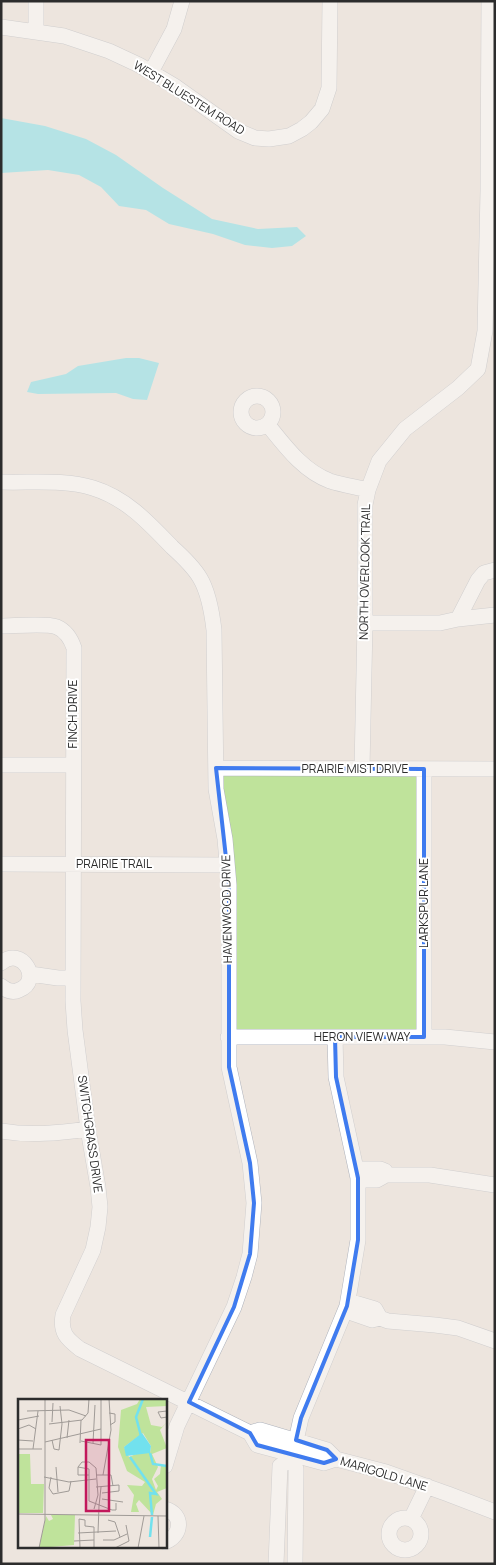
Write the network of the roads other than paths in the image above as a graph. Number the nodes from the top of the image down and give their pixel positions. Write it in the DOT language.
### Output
graph roads {
  1 [pos="36,1"];
  2 [pos="182,1"];
  3 [pos="330,1"];
  4 [pos="489,1"];
  5 [pos="1,28"];
  6 [pos="36,32"];
  7 [pos="151,72"];
  8 [pos="268,425"];
  9 [pos="1,482"];
  10 [pos="368,490"];
  11 [pos="495,570"];
  12 [pos="495,616"];
  13 [pos="458,619"];
  14 [pos="365,624"];
  15 [pos="1,626"];
  16 [pos="1,765"];
  17 [pos="73,765"];
  18 [pos="216,768"];
  19 [pos="362,769"];
  20 [pos="424,769"];
  21 [pos="495,769"];
  22 [pos="1,864"];
  23 [pos="73,864"];
  24 [pos="227,865"];
  25 [pos="1,963"];
  26 [pos="30,974"];
  27 [pos="73,978"];
  28 [pos="1,986"];
  29 [pos="228,1037"];
  30 [pos="335,1037"];
  31 [pos="424,1037"];
  32 [pos="495,1042"];
  33 [pos="88,1129"];
  34 [pos="1,1131"];
  35 [pos="357,1175"];
  36 [pos="495,1185"];
  37 [pos="347,1306"];
  38 [pos="495,1341"];
  39 [pos="188,1402"];
  40 [pos="250,1432"];
  41 [pos="291,1458"];
  42 [pos="166,1463"];
  43 [pos="427,1486"];
  44 [pos="166,1510"];
  45 [pos="495,1512"];
  46 [pos="411,1519"];
  47 [pos="166,1542"];
  48 [pos="276,1564"];
  49 [pos="295,1564"];
  1 -- 6 [label="street"];
  2 -- 7 [label="street"];
  3 -- 7 [label="street, WEST BLUESTEM ROAD"];
  4 -- 10 [label="street, NORTH OVERLOOK TRAIL"];
  5 -- 6 [label="street, WEST BLUESTEM ROAD"];
  6 -- 7 [label="street, WEST BLUESTEM ROAD"];
  8 -- 10 [label="street"];
  9 -- 18 [label="street, HAVENWOOD DRIVE"];
  10 -- 14 [label="street, NORTH OVERLOOK TRAIL"];
  11 -- 13 [label="street"];
  12 -- 13 [label="street"];
  13 -- 14 [label="street"];
  14 -- 19 [label="street, NORTH OVERLOOK TRAIL"];
  15 -- 17 [label="street, FINCH DRIVE"];
  16 -- 17 [label="street"];
  17 -- 23 [label="street, FINCH DRIVE"];
  18 -- 19 [label="street, PRAIRIE MIST DRIVE"];
  18 -- 24 [label="street, HAVENWOOD DRIVE"];
  19 -- 20 [label="street, PRAIRIE MIST DRIVE"];
  20 -- 21 [label="street, PRAIRIE MIST DRIVE"];
  20 -- 31 [label="street, LARKSPUR LANE"];
  22 -- 23 [label="street, PRAIRIE TRAIL"];
  23 -- 24 [label="street, PRAIRIE TRAIL"];
  23 -- 27 [label="street, SWITCHGRASS DRIVE"];
  24 -- 29 [label="street, HAVENWOOD DRIVE"];
  25 -- 26 [label="street"];
  26 -- 27 [label="street"];
  26 -- 28 [label="street"];
  27 -- 33 [label="street, SWITCHGRASS DRIVE"];
  29 -- 30 [label="street, HERON VIEW WAY"];
  29 -- 39 [label="street, HAVENWOOD DRIVE"];
  30 -- 31 [label="street, HERON VIEW WAY"];
  30 -- 35 [label="street"];
  31 -- 32 [label="street, HERON VIEW WAY"];
  33 -- 34 [label="street"];
  33 -- 39 [label="street, SWITCHGRASS DRIVE"];
  35 -- 36 [label="street"];
  35 -- 37 [label="street"];
  37 -- 38 [label="street"];
  37 -- 41 [label="street"];
  39 -- 40 [label="street, SWITCHGRASS DRIVE"];
  39 -- 42 [label="street, HAVENWOOD DRIVE"];
  40 -- 41 [label="street, MARIGOLD LANE"];
  41 -- 43 [label="street, MARIGOLD LANE"];
  41 -- 48 [label="street"];
  41 -- 49 [label="street"];
  43 -- 45 [label="street, MARIGOLD LANE"];
  43 -- 46 [label="street"];
  44 -- 47 [label="street"];
}
